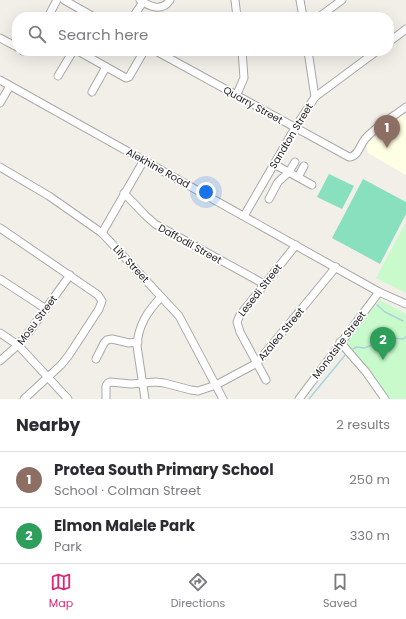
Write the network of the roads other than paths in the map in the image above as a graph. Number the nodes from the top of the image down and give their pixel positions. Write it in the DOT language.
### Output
graph roads {
  1 [pos="57,0"];
  2 [pos="64,0"];
  3 [pos="170,0"];
  4 [pos="235,0"];
  5 [pos="300,0"];
  6 [pos="342,0"];
  7 [pos="142,1"];
  8 [pos="51,12"];
  9 [pos="85,12"];
  10 [pos="136,12"];
  11 [pos="236,12"];
  12 [pos="302,12"];
  13 [pos="326,12"];
  14 [pos="406,29"];
  15 [pos="0,38"];
  16 [pos="394,38"];
  17 [pos="12,45"];
  18 [pos="70,56"];
  19 [pos="87,56"];
  20 [pos="141,56"];
  21 [pos="165,56"];
  22 [pos="242,56"];
  23 [pos="309,56"];
  24 [pos="370,56"];
  25 [pos="106,67"];
  26 [pos="58,76"];
  27 [pos="0,80"];
  28 [pos="10,86"];
  29 [pos="92,92"];
  30 [pos="236,96"];
  31 [pos="315,97"];
  32 [pos="0,103"];
  33 [pos="406,107"];
  34 [pos="295,128"];
  35 [pos="144,160"];
  36 [pos="295,162"];
  37 [pos="274,164"];
  38 [pos="304,166"];
  39 [pos="0,167"];
  40 [pos="290,172"];
  41 [pos="298,177"];
  42 [pos="312,185"];
  43 [pos="124,193"];
  44 [pos="269,199"];
  45 [pos="244,216"];
  46 [pos="0,228"];
  47 [pos="102,233"];
  48 [pos="296,245"];
  49 [pos="336,267"];
  50 [pos="70,275"];
  51 [pos="0,279"];
  52 [pos="264,284"];
  53 [pos="379,292"];
  54 [pos="161,297"];
  55 [pos="406,304"];
  56 [pos="46,309"];
  57 [pos="0,333"];
  58 [pos="138,342"];
  59 [pos="340,342"];
  60 [pos="18,345"];
  61 [pos="96,359"];
  62 [pos="0,361"];
  63 [pos="257,363"];
  64 [pos="47,378"];
  65 [pos="266,380"];
  66 [pos="143,384"];
  67 [pos="216,385"];
  68 [pos="24,399"];
  69 [pos="68,399"];
  70 [pos="106,399"];
  71 [pos="145,399"];
  72 [pos="223,399"];
  73 [pos="299,399"];
  74 [pos="385,399"];
  1 -- 8 [label="street"];
  2 -- 9 [label="street"];
  3 -- 7 [label="street"];
  4 -- 11 [label="street"];
  5 -- 12 [label="street"];
  6 -- 13 [label="street"];
  7 -- 10 [label="street"];
  14 -- 16 [label="street"];
  15 -- 17 [label="street"];
  18 -- 26 [label="street"];
  19 -- 25 [label="street"];
  20 -- 25 [label="street"];
  21 -- 30 [label="street, Quarry Street"];
  22 -- 30 [label="street"];
  23 -- 31 [label="street, Sandton Street"];
  24 -- 31 [label="street"];
  25 -- 29 [label="street"];
  27 -- 28 [label="street, Alekhine Road"];
  28 -- 32 [label="street"];
  28 -- 35 [label="street, Alekhine Road"];
  30 -- 34 [label="street, Quarry Street"];
  31 -- 34 [label="street, Sandton Street"];
  33 -- 34 [label="street, Quarry Street"];
  34 -- 37 [label="street, Sandton Street"];
  35 -- 43 [label="street"];
  35 -- 45 [label="street, Alekhine Road"];
  36 -- 40 [label="street"];
  37 -- 40 [label="street"];
  37 -- 45 [label="street, Sandton Street"];
  38 -- 41 [label="street"];
  39 -- 47 [label="street, Lily Street"];
  40 -- 41 [label="street"];
  40 -- 44 [label="street"];
  41 -- 42 [label="street"];
  43 -- 47 [label="street"];
  43 -- 52 [label="street, Daffodil Street"];
  45 -- 48 [label="street, Alekhine Road"];
  46 -- 50 [label="street"];
  47 -- 54 [label="street, Lily Street"];
  48 -- 49 [label="street, Alekhine Road"];
  48 -- 52 [label="street, Lesedi Street"];
  49 -- 53 [label="street, Alekhine Road"];
  49 -- 63 [label="street, Azalea Street"];
  50 -- 56 [label="street, Mosu Street"];
  50 -- 64 [label="street"];
  51 -- 56 [label="street"];
  52 -- 63 [label="street, Lesedi Street"];
  53 -- 55 [label="street, Alekhine Road"];
  53 -- 59 [label="street, Monotshe Street"];
  54 -- 58 [label="street"];
  54 -- 67 [label="street, Lily Street"];
  56 -- 60 [label="street, Mosu Street"];
  57 -- 60 [label="street"];
  58 -- 61 [label="street"];
  58 -- 66 [label="street"];
  59 -- 73 [label="street, Monotshe Street"];
  59 -- 74 [label="street"];
  60 -- 62 [label="street, Mosu Street"];
  60 -- 64 [label="street"];
  63 -- 65 [label="street, Lesedi Street"];
  63 -- 67 [label="street, Azalea Street"];
  64 -- 68 [label="street"];
  64 -- 69 [label="street"];
  66 -- 67 [label="street, Azalea Street"];
  66 -- 70 [label="street, Azalea Street"];
  66 -- 71 [label="street"];
  67 -- 72 [label="street, Lily Street"];
}
